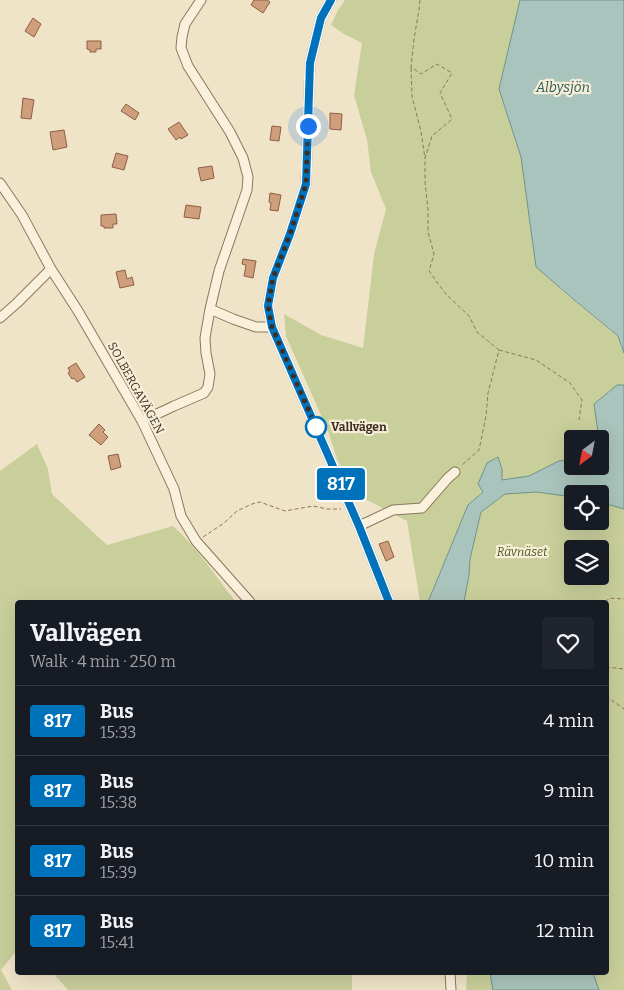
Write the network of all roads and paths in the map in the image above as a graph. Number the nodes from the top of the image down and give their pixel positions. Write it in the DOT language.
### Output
graph roads {
  1 [pos="201,0"];
  2 [pos="332,0"];
  3 [pos="420,0"];
  4 [pos="411,67"];
  5 [pos="425,158"];
  6 [pos="0,183"];
  7 [pos="52,269"];
  8 [pos="210,309"];
  9 [pos="0,318"];
  10 [pos="272,327"];
  11 [pos="499,350"];
  12 [pos="579,420"];
  13 [pos="142,421"];
  14 [pos="455,472"];
  15 [pos="352,509"];
  16 [pos="359,526"];
  17 [pos="196,541"];
  18 [pos="624,599"];
  19 [pos="248,600"];
  20 [pos="387,600"];
  21 [pos="608,600"];
  22 [pos="609,667"];
  23 [pos="624,669"];
  24 [pos="609,698"];
  25 [pos="624,710"];
  26 [pos="450,975"];
  27 [pos="451,990"];
  1 -- 8 [label="street"];
  2 -- 10 [label="street"];
  3 -- 4 [label="path"];
  4 -- 5 [label="path"];
  4 -- 5 [label="path"];
  5 -- 11 [label="path"];
  6 -- 7 [label="street, SOLBERGAVÄGEN"];
  7 -- 9 [label="street"];
  7 -- 13 [label="street, SOLBERGAVÄGEN"];
  8 -- 10 [label="street"];
  8 -- 13 [label="street"];
  10 -- 15 [label="street"];
  11 -- 12 [label="path"];
  11 -- 14 [label="path"];
  13 -- 17 [label="street, SOLBERGAVÄGEN"];
  14 -- 16 [label="street"];
  15 -- 16 [label="street"];
  15 -- 17 [label="path"];
  16 -- 20 [label="street"];
  17 -- 19 [label="street, SOLBERGAVÄGEN"];
  18 -- 21 [label="path"];
  22 -- 23 [label="path"];
  24 -- 25 [label="path"];
  26 -- 27 [label="street"];
}
